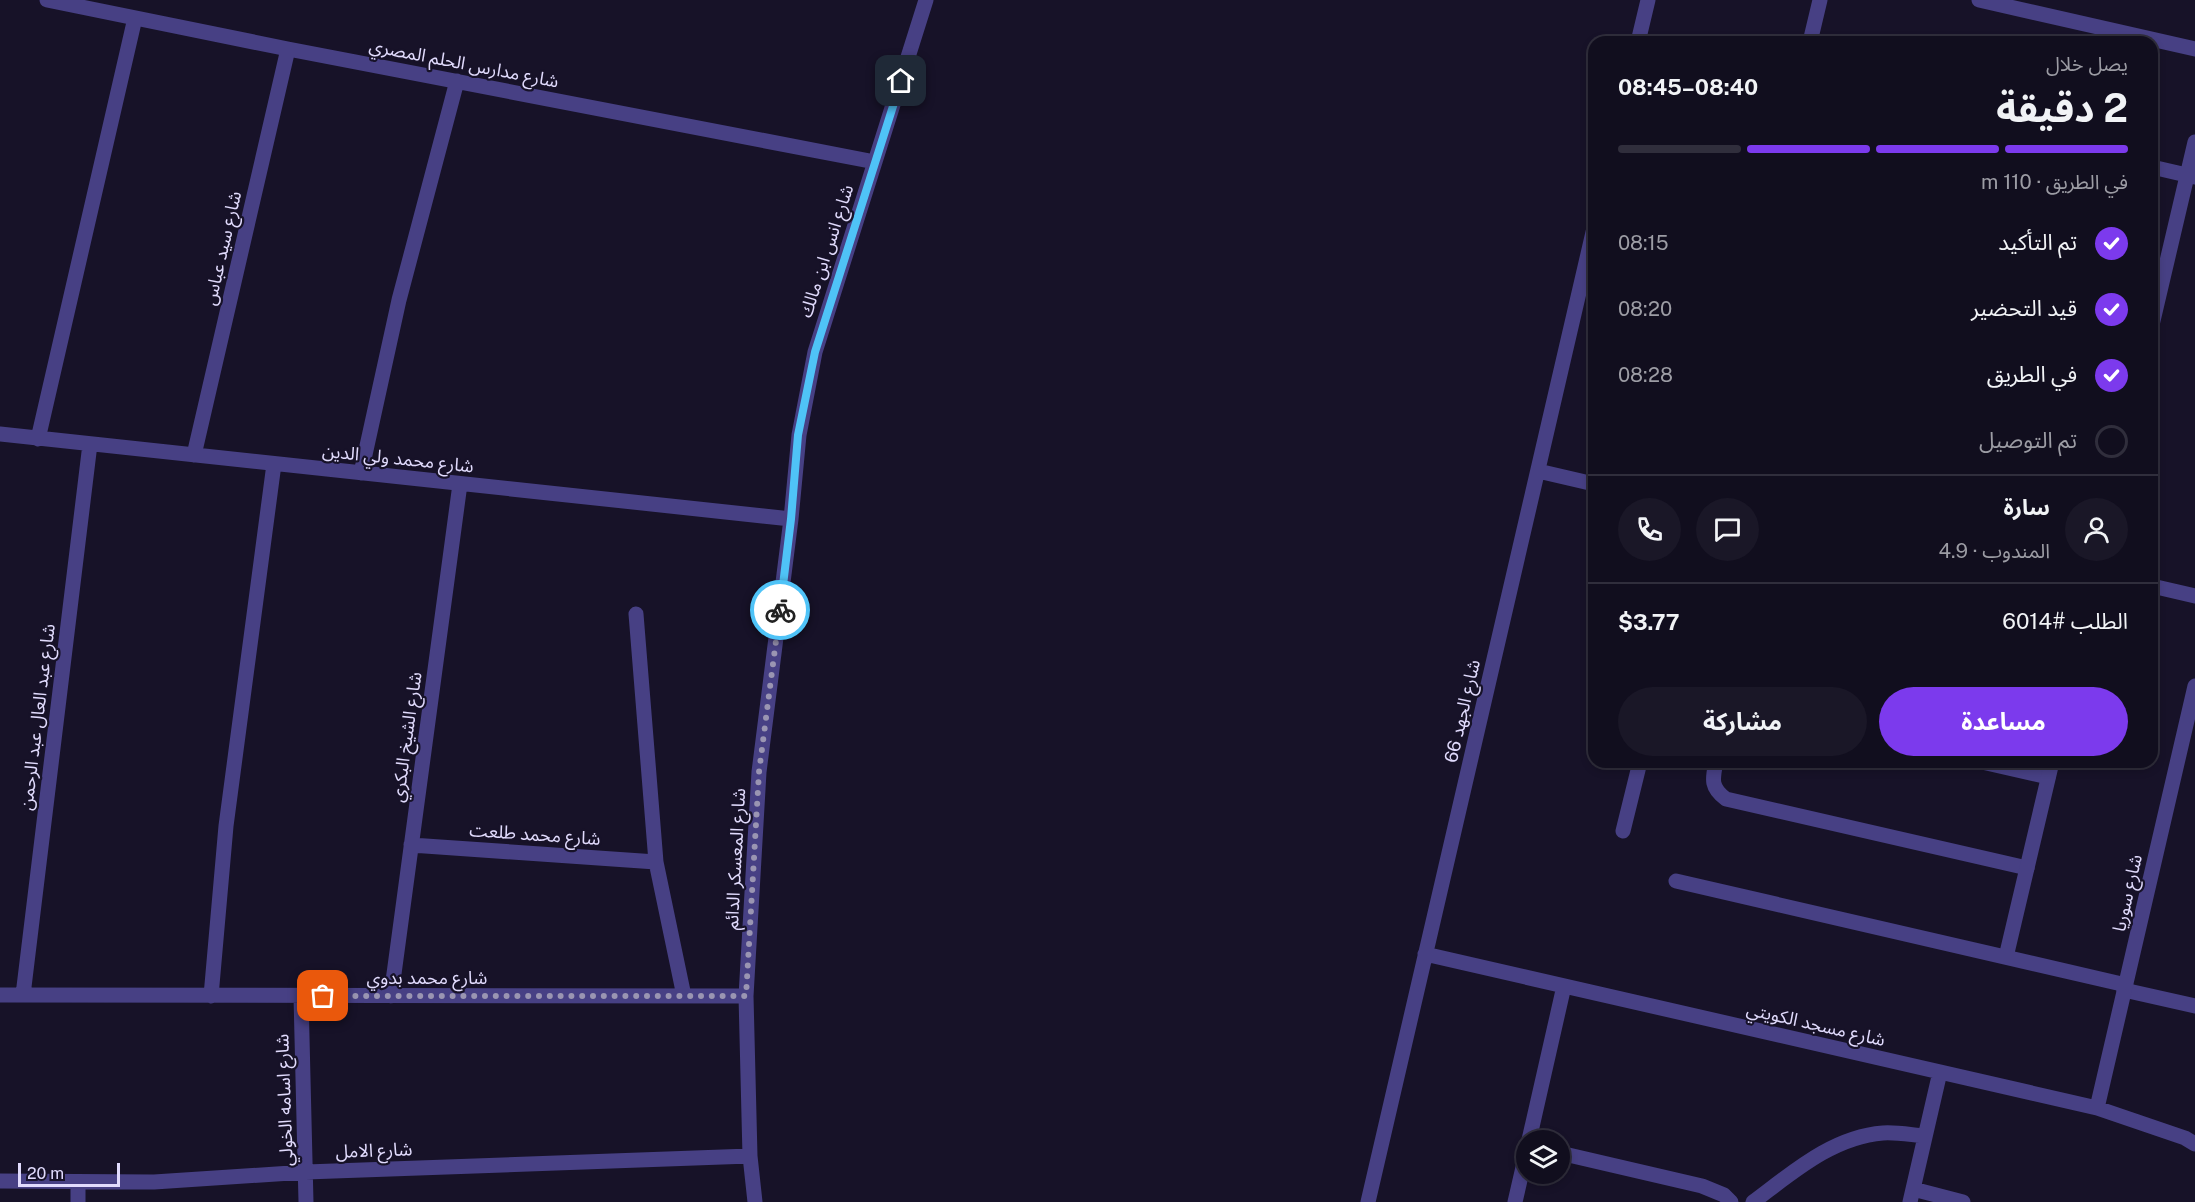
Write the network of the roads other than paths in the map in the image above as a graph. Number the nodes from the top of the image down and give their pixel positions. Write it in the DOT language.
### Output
graph roads {
  1 [pos="47,0"];
  2 [pos="927,0"];
  3 [pos="1648,0"];
  4 [pos="1820,0"];
  5 [pos="1979,0"];
  6 [pos="135,18"];
  7 [pos="1639,36"];
  8 [pos="1811,36"];
  9 [pos="2138,36"];
  10 [pos="2158,41"];
  11 [pos="288,49"];
  12 [pos="2195,49"];
  13 [pos="457,81"];
  14 [pos="2195,142"];
  15 [pos="875,162"];
  16 [pos="2158,168"];
  17 [pos="2191,176"];
  18 [pos="1588,254"];
  19 [pos="2158,302"];
  20 [pos="0,434"];
  21 [pos="38,439"];
  22 [pos="90,444"];
  23 [pos="194,455"];
  24 [pos="274,464"];
  25 [pos="1538,471"];
  26 [pos="361,473"];
  27 [pos="1588,483"];
  28 [pos="460,484"];
  29 [pos="791,519"];
  30 [pos="2158,587"];
  31 [pos="2195,596"];
  32 [pos="636,614"];
  33 [pos="2195,686"];
  34 [pos="1639,768"];
  35 [pos="1715,768"];
  36 [pos="2033,768"];
  37 [pos="2050,770"];
  38 [pos="1623,831"];
  39 [pos="411,845"];
  40 [pos="656,862"];
  41 [pos="2027,868"];
  42 [pos="1676,881"];
  43 [pos="1425,954"];
  44 [pos="2006,957"];
  45 [pos="1564,986"];
  46 [pos="2125,987"];
  47 [pos="0,995"];
  48 [pos="23,995"];
  49 [pos="211,996"];
  50 [pos="301,996"];
  51 [pos="391,996"];
  52 [pos="684,996"];
  53 [pos="746,996"];
  54 [pos="2195,1006"];
  55 [pos="1940,1072"];
  56 [pos="2097,1108"];
  57 [pos="1531,1130"];
  58 [pos="1925,1136"];
  59 [pos="2195,1144"];
  60 [pos="1570,1155"];
  61 [pos="750,1156"];
  62 [pos="306,1172"];
  63 [pos="0,1181"];
  64 [pos="78,1183"];
  65 [pos="1519,1184"];
  66 [pos="1911,1196"];
  67 [pos="78,1202"];
  68 [pos="306,1202"];
  69 [pos="755,1202"];
  70 [pos="1368,1202"];
  71 [pos="1515,1202"];
  72 [pos="1731,1202"];
  73 [pos="1753,1202"];
  74 [pos="1963,1202"];
  1 -- 6 [label="street, شارع مدارس الحلم المصري"];
  2 -- 15 [label="street, شارع انس ابن مالك"];
  3 -- 7 [label="street"];
  4 -- 8 [label="street"];
  5 -- 9 [label="street"];
  6 -- 11 [label="street, شارع مدارس الحلم المصري"];
  6 -- 21 [label="street"];
  10 -- 12 [label="street"];
  11 -- 13 [label="street, شارع مدارس الحلم المصري"];
  11 -- 23 [label="street, شارع سيد عباس"];
  13 -- 15 [label="street, شارع مدارس الحلم المصري"];
  13 -- 26 [label="street"];
  14 -- 17 [label="street"];
  15 -- 29 [label="street, شارع انس ابن مالك"];
  16 -- 17 [label="street"];
  17 -- 19 [label="street"];
  18 -- 25 [label="street, شارع الجهد 66"];
  20 -- 21 [label="street, شارع محمد ولي الدين"];
  21 -- 22 [label="street, شارع محمد ولي الدين"];
  22 -- 23 [label="street, شارع محمد ولي الدين"];
  22 -- 48 [label="street, شارع عبد العال عبد الرحمن"];
  23 -- 24 [label="street, شارع محمد ولي الدين"];
  24 -- 26 [label="street, شارع محمد ولي الدين"];
  24 -- 49 [label="street"];
  25 -- 27 [label="street"];
  25 -- 43 [label="street, شارع الجهد 66"];
  26 -- 28 [label="street, شارع محمد ولي الدين"];
  28 -- 29 [label="street, شارع محمد ولي الدين"];
  28 -- 39 [label="street, شارع الشيخ البكري"];
  29 -- 53 [label="street, شارع المعسكر الدائم"];
  30 -- 31 [label="street"];
  32 -- 40 [label="street"];
  33 -- 46 [label="street, شارع سوريا"];
  34 -- 38 [label="street"];
  35 -- 41 [label="street"];
  36 -- 37 [label="street"];
  37 -- 41 [label="street"];
  39 -- 40 [label="street, شارع محمد طلعت"];
  39 -- 51 [label="street, شارع الشيخ البكري"];
  40 -- 52 [label="street"];
  41 -- 44 [label="street"];
  42 -- 44 [label="street"];
  43 -- 45 [label="street, شارع مسجد الكويتي"];
  43 -- 70 [label="street, شارع الجهد 66"];
  44 -- 46 [label="street"];
  45 -- 55 [label="street, شارع مسجد الكويتي"];
  45 -- 57 [label="street"];
  46 -- 54 [label="street"];
  46 -- 56 [label="street, شارع سوريا"];
  47 -- 48 [label="street, شارع محمد بدوي"];
  48 -- 49 [label="street, شارع محمد بدوي"];
  49 -- 50 [label="street, شارع محمد بدوي"];
  50 -- 51 [label="street, شارع محمد بدوي"];
  50 -- 62 [label="street, شارع اسامه الخولي"];
  51 -- 52 [label="street, شارع محمد بدوي"];
  52 -- 53 [label="street, شارع محمد بدوي"];
  53 -- 61 [label="street, شارع المعسكر الدائم"];
  55 -- 56 [label="street, شارع مسجد الكويتي"];
  55 -- 58 [label="street"];
  56 -- 59 [label="street, شارع مسجد الكويتي"];
  58 -- 66 [label="street"];
  58 -- 73 [label="street"];
  60 -- 72 [label="street"];
  61 -- 62 [label="street, شارع الامل"];
  61 -- 69 [label="street, شارع المعسكر الدائم"];
  62 -- 64 [label="street, شارع الامل"];
  62 -- 68 [label="street, شارع اسامه الخولي"];
  63 -- 64 [label="street, شارع الامل"];
  64 -- 67 [label="street"];
  65 -- 71 [label="street"];
  66 -- 74 [label="street"];
}
